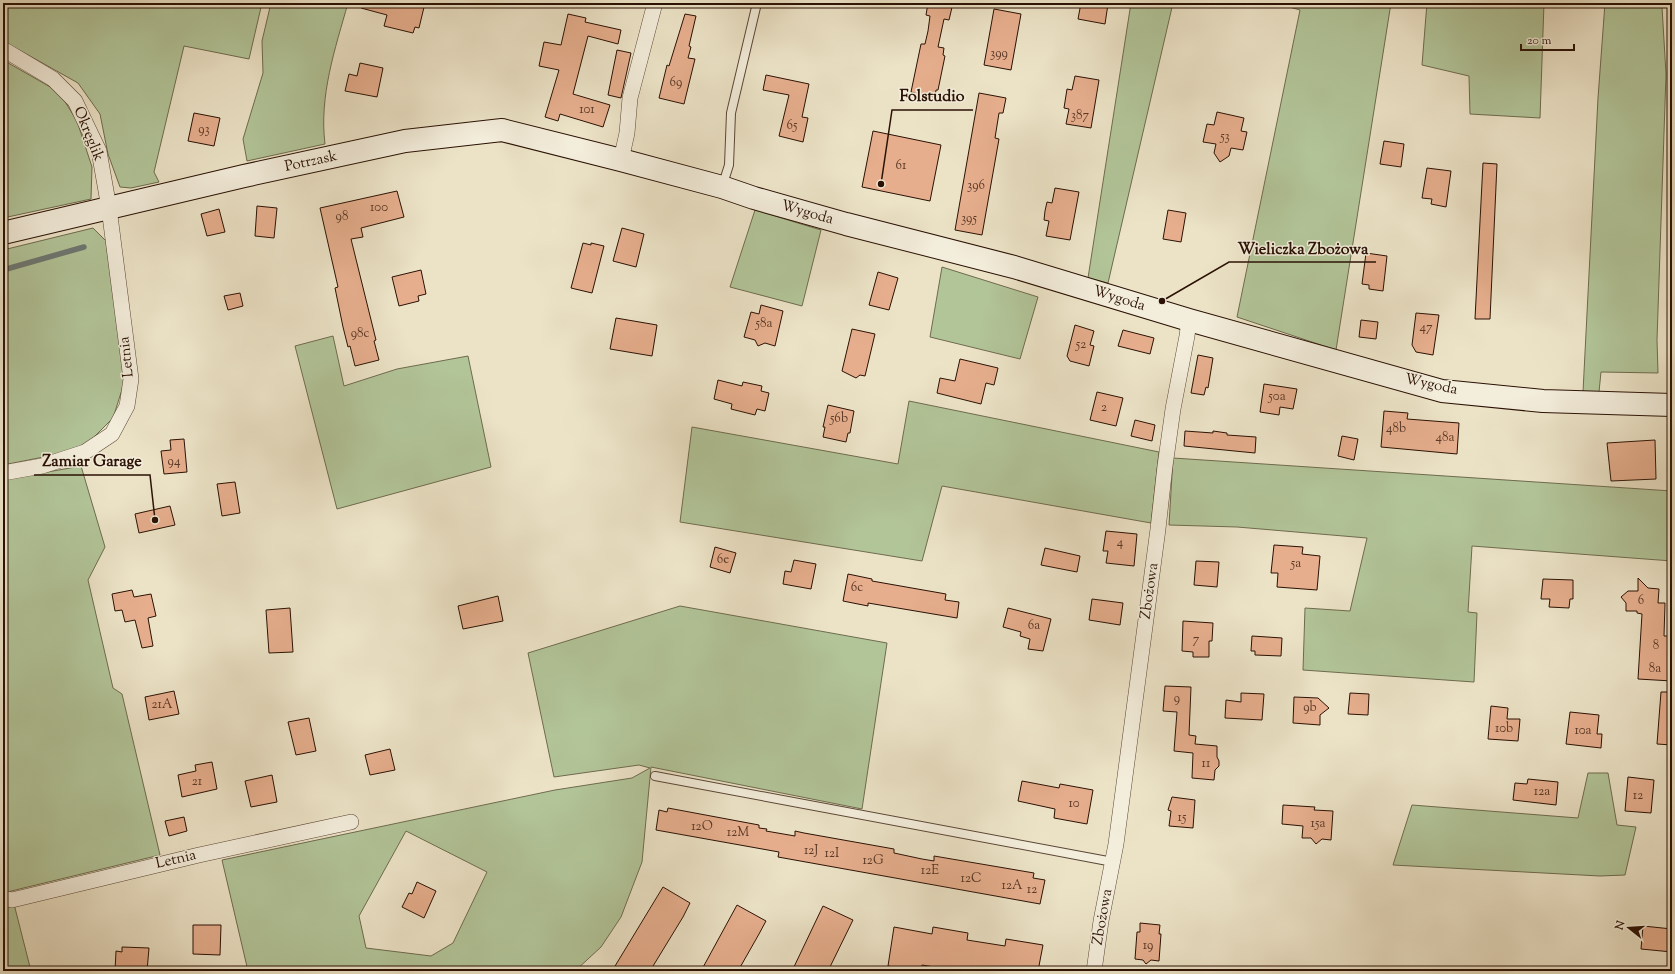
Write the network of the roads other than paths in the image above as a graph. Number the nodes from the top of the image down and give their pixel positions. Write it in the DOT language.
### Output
graph roads {
  1 [pos="655,3"];
  2 [pos="757,3"];
  3 [pos="3,49"];
  4 [pos="620,160"];
  5 [pos="722,187"];
  6 [pos="109,208"];
  7 [pos="3,233"];
  8 [pos="1189,320"];
  9 [pos="1672,405"];
  10 [pos="3,473"];
  11 [pos="655,776"];
  12 [pos="351,822"];
  13 [pos="1105,861"];
  14 [pos="3,898"];
  15 [pos="1094,971"];
  1 -- 4 [label="street"];
  2 -- 5 [label="lane"];
  3 -- 6 [label="street, Okręglik"];
  4 -- 5 [label="street, Wygoda"];
  4 -- 6 [label="street, Potrzask"];
  5 -- 8 [label="street, Wygoda"];
  6 -- 7 [label="street, Potrzask"];
  6 -- 10 [label="street, Letnia"];
  8 -- 9 [label="street, Wygoda"];
  8 -- 13 [label="street, Zbożowa"];
  11 -- 13 [label="lane"];
  12 -- 14 [label="street, Letnia"];
  13 -- 15 [label="street, Zbożowa"];
}
